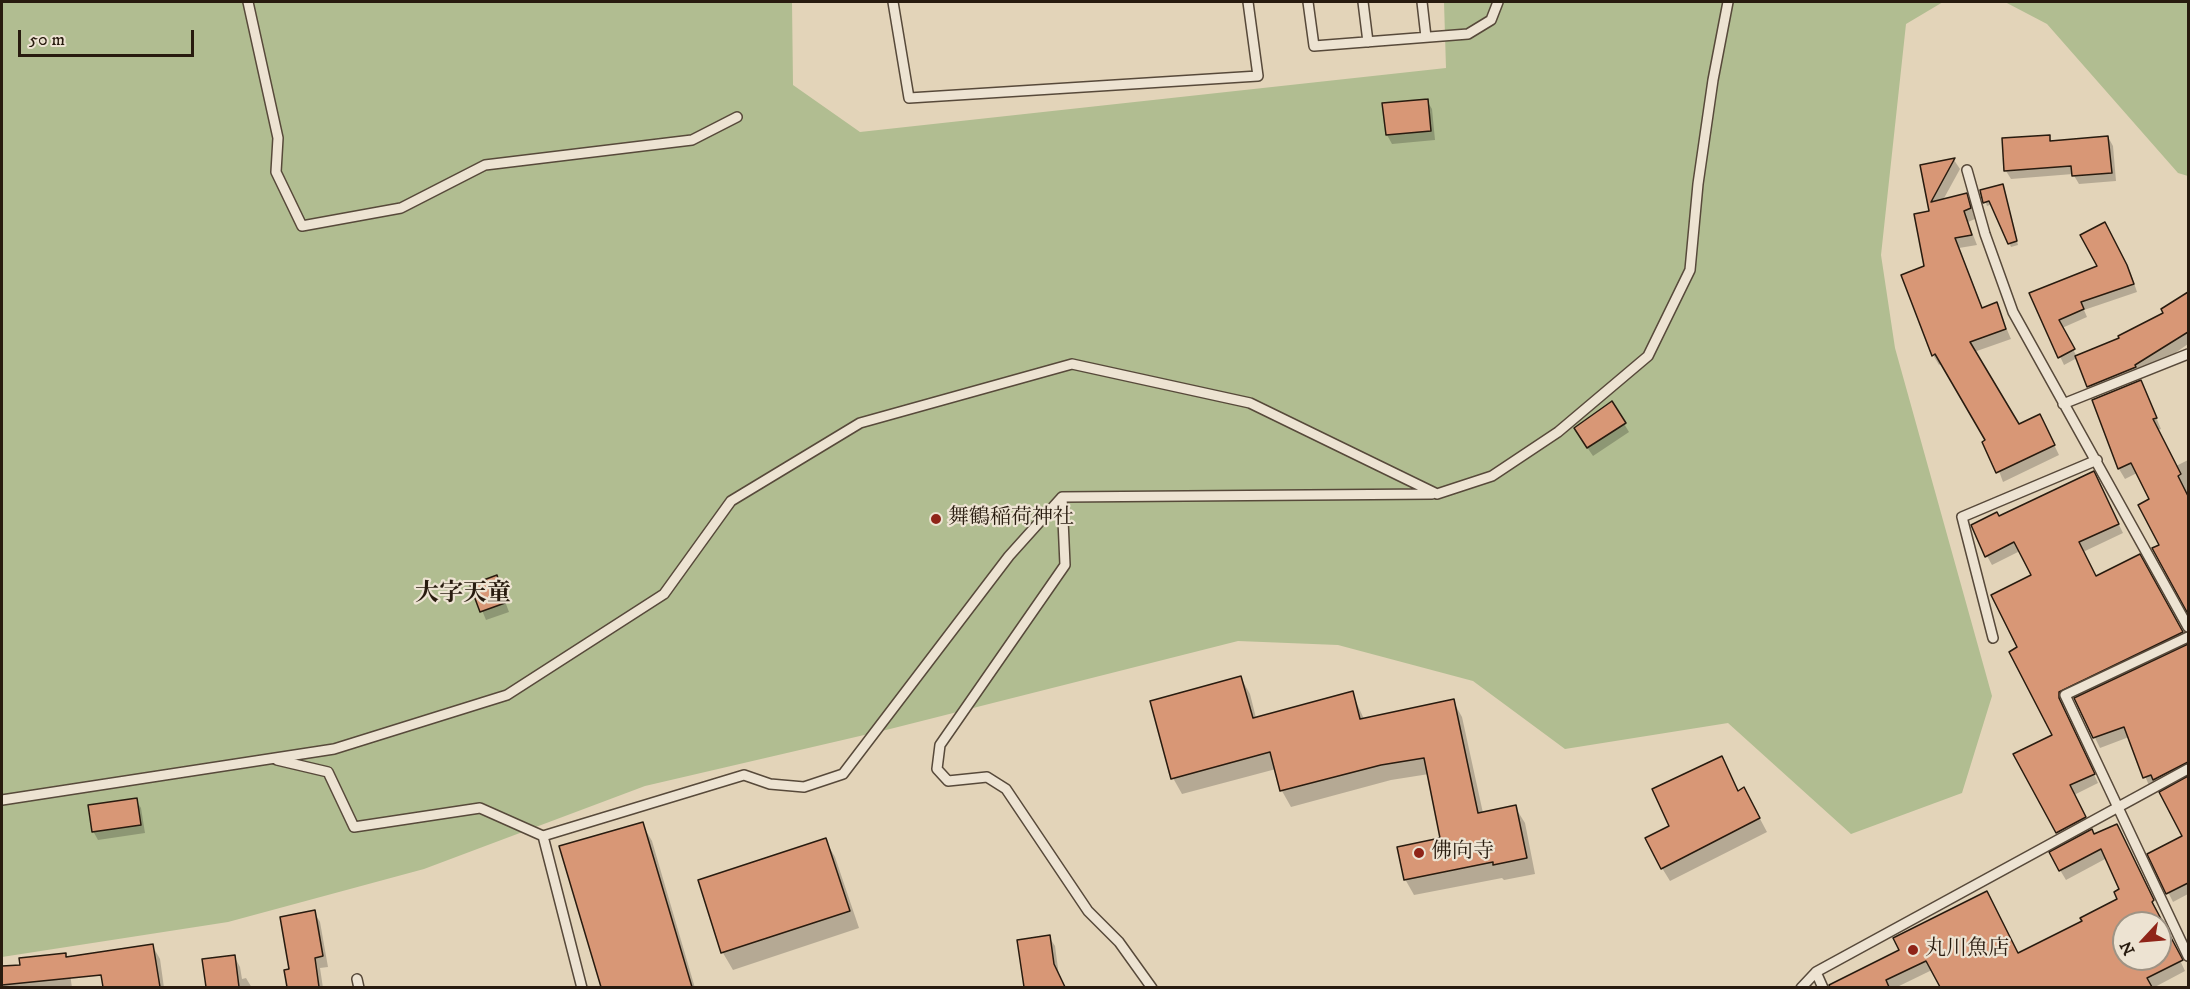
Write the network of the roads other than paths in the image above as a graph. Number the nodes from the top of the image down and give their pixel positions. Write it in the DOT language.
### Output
graph roads {
  1 [pos="248,2"];
  2 [pos="893,2"];
  3 [pos="1248,2"];
  4 [pos="1308,2"];
  5 [pos="1363,2"];
  6 [pos="1422,2"];
  7 [pos="1498,2"];
  8 [pos="1728,2"];
  9 [pos="1426,37"];
  10 [pos="1368,42"];
  11 [pos="737,117"];
  12 [pos="1967,170"];
  13 [pos="2188,354"];
  14 [pos="2063,404"];
  15 [pos="2097,460"];
  16 [pos="1437,494"];
  17 [pos="1062,497"];
  18 [pos="2188,625"];
  19 [pos="2188,637"];
  20 [pos="1993,638"];
  21 [pos="272,759"];
  22 [pos="2188,770"];
  23 [pos="2,800"];
  24 [pos="2118,806"];
  25 [pos="543,836"];
  26 [pos="2188,956"];
  27 [pos="1816,972"];
  28 [pos="582,987"];
  29 [pos="1152,987"];
  30 [pos="1801,987"];
  31 [pos="1823,987"];
  1 -- 11 [label="lane"];
  2 -- 3 [label="lane"];
  4 -- 10 [label="lane"];
  5 -- 10 [label="lane"];
  6 -- 9 [label="lane"];
  7 -- 9 [label="lane"];
  8 -- 16 [label="lane"];
  9 -- 10 [label="lane"];
  12 -- 14 [label="lane"];
  13 -- 14 [label="lane"];
  14 -- 15 [label="lane"];
  15 -- 18 [label="lane"];
  15 -- 20 [label="lane"];
  16 -- 17 [label="lane"];
  16 -- 21 [label="lane"];
  17 -- 25 [label="lane"];
  17 -- 29 [label="lane"];
  19 -- 24 [label="lane"];
  21 -- 23 [label="lane"];
  21 -- 25 [label="lane"];
  22 -- 24 [label="lane"];
  24 -- 26 [label="lane"];
  24 -- 27 [label="lane"];
  25 -- 28 [label="lane"];
  27 -- 30 [label="lane"];
  27 -- 31 [label="lane"];
}
